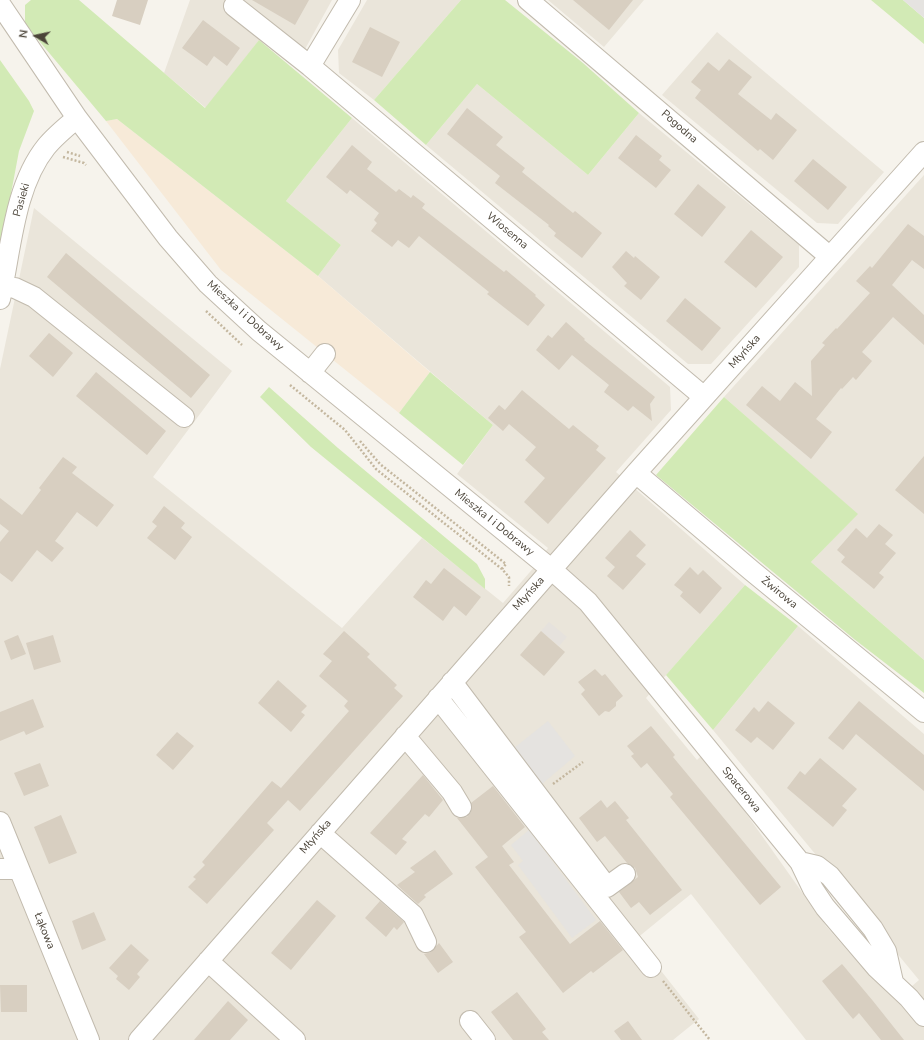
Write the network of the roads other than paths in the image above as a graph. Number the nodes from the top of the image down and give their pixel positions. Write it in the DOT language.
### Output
graph roads {
  1 [pos="350,0"];
  2 [pos="528,0"];
  3 [pos="6,4"];
  4 [pos="234,6"];
  5 [pos="310,66"];
  6 [pos="77,118"];
  7 [pos="924,152"];
  8 [pos="829,256"];
  9 [pos="2,292"];
  10 [pos="325,354"];
  11 [pos="310,373"];
  12 [pos="704,397"];
  13 [pos="184,417"];
  14 [pos="636,473"];
  15 [pos="551,569"];
  16 [pos="452,682"];
  17 [pos="438,698"];
  18 [pos="924,712"];
  19 [pos="405,736"];
  20 [pos="461,806"];
  21 [pos="0,822"];
  22 [pos="320,833"];
  23 [pos="9,869"];
  24 [pos="625,874"];
  25 [pos="426,942"];
  26 [pos="208,961"];
  27 [pos="651,967"];
  28 [pos="924,1016"];
  29 [pos="470,1021"];
  30 [pos="89,1040"];
  31 [pos="139,1040"];
  32 [pos="295,1040"];
  33 [pos="485,1040"];
  1 -- 5 [label="street"];
  2 -- 8 [label="street, Pogodna"];
  3 -- 6 [label="street, Mieszka I i Dobrawy"];
  4 -- 5 [label="street, Wiosenna"];
  5 -- 12 [label="street, Wiosenna"];
  6 -- 9 [label="street, Pasieki"];
  6 -- 11 [label="street, Mieszka I i Dobrawy"];
  7 -- 8 [label="street, Młyńska"];
  8 -- 12 [label="street, Młyńska"];
  9 -- 13 [label="street"];
  10 -- 11 [label="street"];
  11 -- 15 [label="street, Mieszka I i Dobrawy"];
  12 -- 14 [label="street, Młyńska"];
  14 -- 15 [label="street, Młyńska"];
  14 -- 18 [label="street, Żwirowa"];
  15 -- 16 [label="street, Młyńska"];
  15 -- 28 [label="street, Spacerowa"];
  16 -- 17 [label="street, Młyńska"];
  16 -- 24 [label="street"];
  17 -- 19 [label="street, Młyńska"];
  17 -- 27 [label="street"];
  19 -- 20 [label="street"];
  19 -- 22 [label="street, Młyńska"];
  21 -- 23 [label="street, Łąkowa"];
  22 -- 25 [label="street"];
  22 -- 26 [label="street, Młyńska"];
  23 -- 30 [label="street, Łąkowa"];
  26 -- 31 [label="street, Młyńska"];
  26 -- 32 [label="street"];
  29 -- 33 [label="street"];
}
